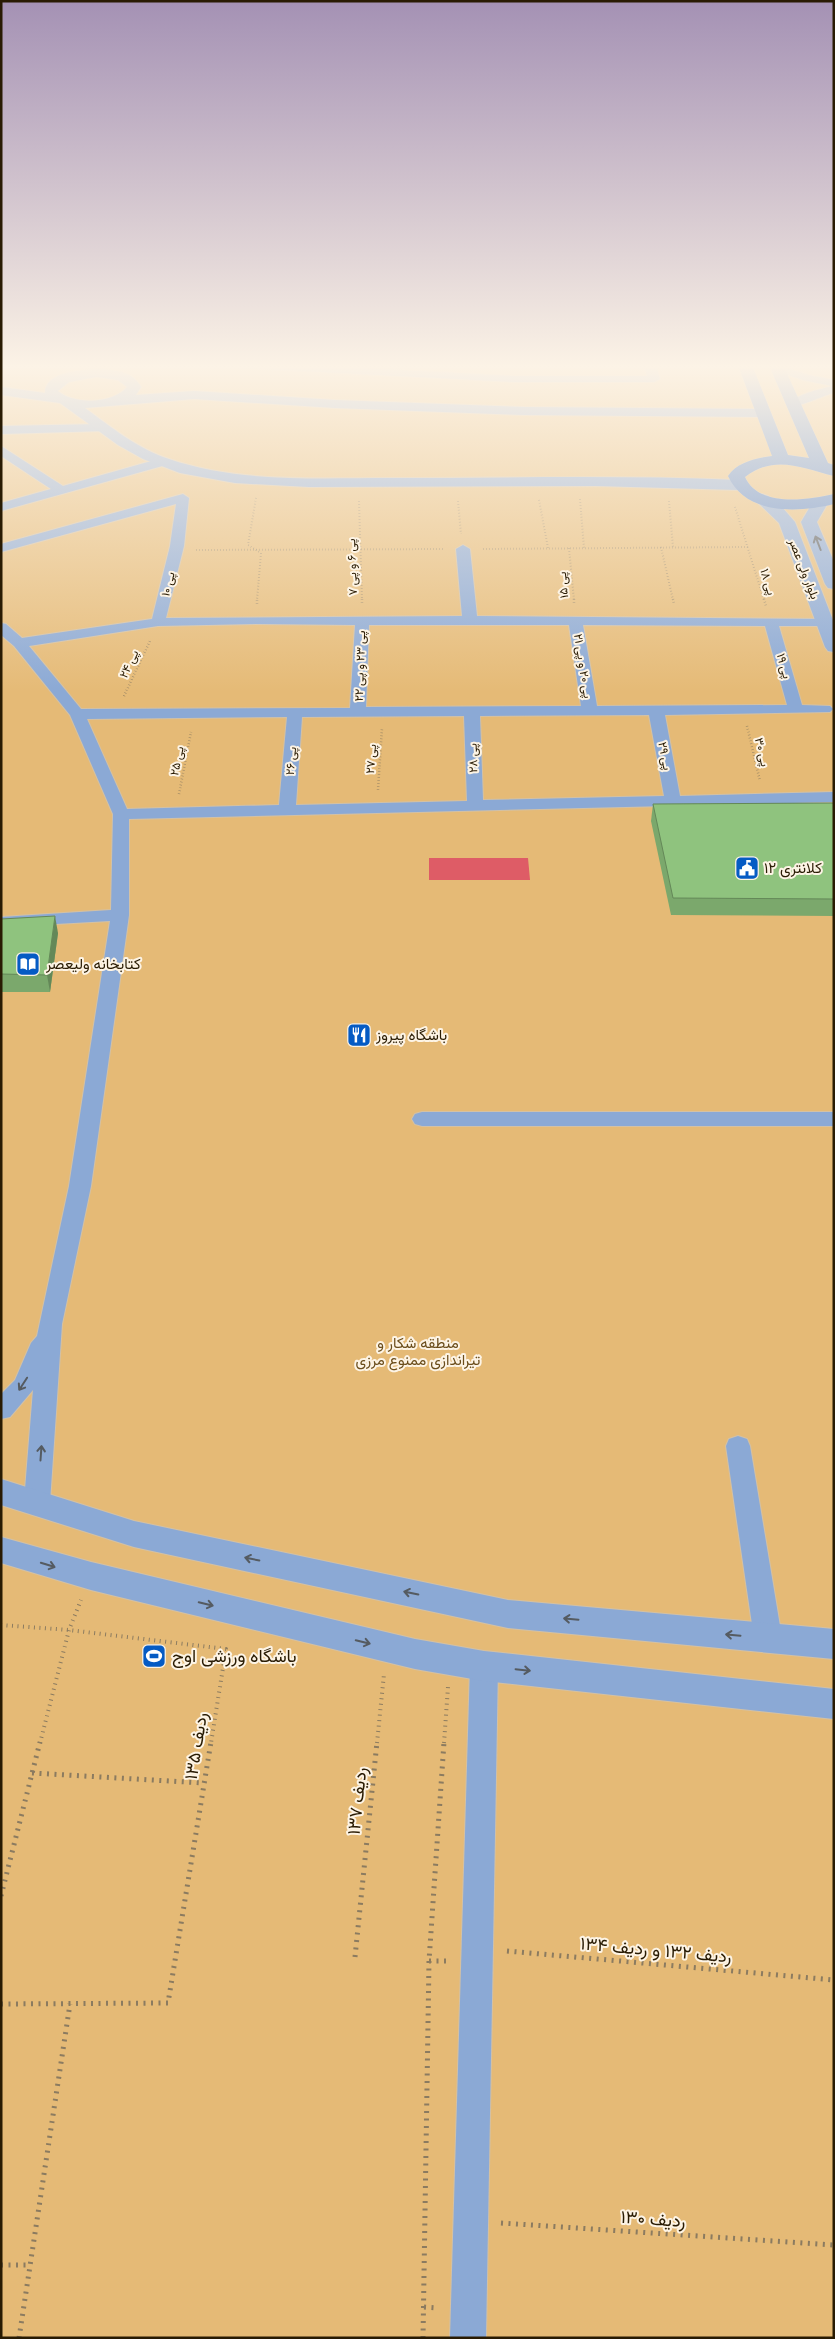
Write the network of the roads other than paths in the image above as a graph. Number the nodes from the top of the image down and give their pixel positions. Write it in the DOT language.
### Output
graph roads {
  1 [pos="37,474"];
  2 [pos="118,474"];
  3 [pos="207,474"];
  4 [pos="741,474"];
  5 [pos="737,481"];
  6 [pos="61,490"];
  7 [pos="762,499"];
  8 [pos="827,501"];
  9 [pos="1,507"];
  10 [pos="1,548"];
  11 [pos="463,549"];
  12 [pos="834,584"];
  13 [pos="362,620"];
  14 [pos="470,620"];
  15 [pos="575,621"];
  16 [pos="158,622"];
  17 [pos="771,622"];
  18 [pos="824,622"];
  19 [pos="1,627"];
  20 [pos="19,642"];
  21 [pos="834,647"];
  22 [pos="796,709"];
  23 [pos="825,709"];
  24 [pos="656,710"];
  25 [pos="472,711"];
  26 [pos="590,711"];
  27 [pos="295,712"];
  28 [pos="358,712"];
  29 [pos="78,714"];
  30 [pos="834,797"];
  31 [pos="673,801"];
  32 [pos="475,805"];
  33 [pos="287,810"];
  34 [pos="121,814"];
  35 [pos="120,916"];
  36 [pos="1,922"];
  37 [pos="422,1119"];
  38 [pos="834,1119"];
  39 [pos="50,1324"];
  40 [pos="1,1410"];
  41 [pos="738,1446"];
  42 [pos="1,1492"];
  43 [pos="38,1502"];
  44 [pos="1,1550"];
  45 [pos="768,1638"];
  46 [pos="834,1644"];
  47 [pos="484,1666"];
  48 [pos="834,1704"];
  49 [pos="468,2338"];
  1 -- 6 [label="street"];
  2 -- 6 [label="street"];
  3 -- 5 [label="street"];
  4 -- 5 [label="main road"];
  5 -- 7 [label="main road"];
  6 -- 9 [label="street"];
  7 -- 8 [label="main road"];
  7 -- 18 [label="street, بلوار ولی عصر"];
  12 -- 8 [label="street, بلوار ولی عصر, one-way"];
  10 -- 16 [label="street, پی ۱۰"];
  11 -- 14 [label="street"];
  13 -- 14 [label="street"];
  13 -- 16 [label="street"];
  13 -- 28 [label="street, پی ۲۳ و پی ۲۲"];
  14 -- 15 [label="street"];
  15 -- 17 [label="street"];
  15 -- 26 [label="street, پی ۲۰ و پی ۲۱"];
  16 -- 20 [label="street"];
  17 -- 18 [label="street"];
  17 -- 22 [label="street, پی ۱۹"];
  18 -- 21 [label="street, بلوار ولی عصر"];
  19 -- 20 [label="street"];
  20 -- 29 [label="street"];
  22 -- 23 [label="street"];
  22 -- 24 [label="street"];
  24 -- 26 [label="street"];
  24 -- 31 [label="street, پی ۲۹"];
  25 -- 26 [label="street"];
  25 -- 28 [label="street"];
  25 -- 32 [label="street, پی ۲۸"];
  27 -- 28 [label="street"];
  27 -- 29 [label="street"];
  27 -- 33 [label="street, پی ۲۶"];
  29 -- 34 [label="street"];
  30 -- 31 [label="street"];
  31 -- 32 [label="street"];
  32 -- 33 [label="street"];
  33 -- 34 [label="street"];
  34 -- 35 [label="street"];
  35 -- 36 [label="street"];
  35 -- 39 [label="street"];
  37 -- 38 [label="street"];
  39 -- 40 [label="street, one-way"];
  43 -- 39 [label="street, one-way"];
  41 -- 45 [label="street"];
  42 -- 43 [label="street"];
  45 -- 43 [label="street, one-way"];
  44 -- 47 [label="street, one-way"];
  45 -- 46 [label="street"];
  47 -- 48 [label="street, one-way"];
  47 -- 49 [label="street"];
}
